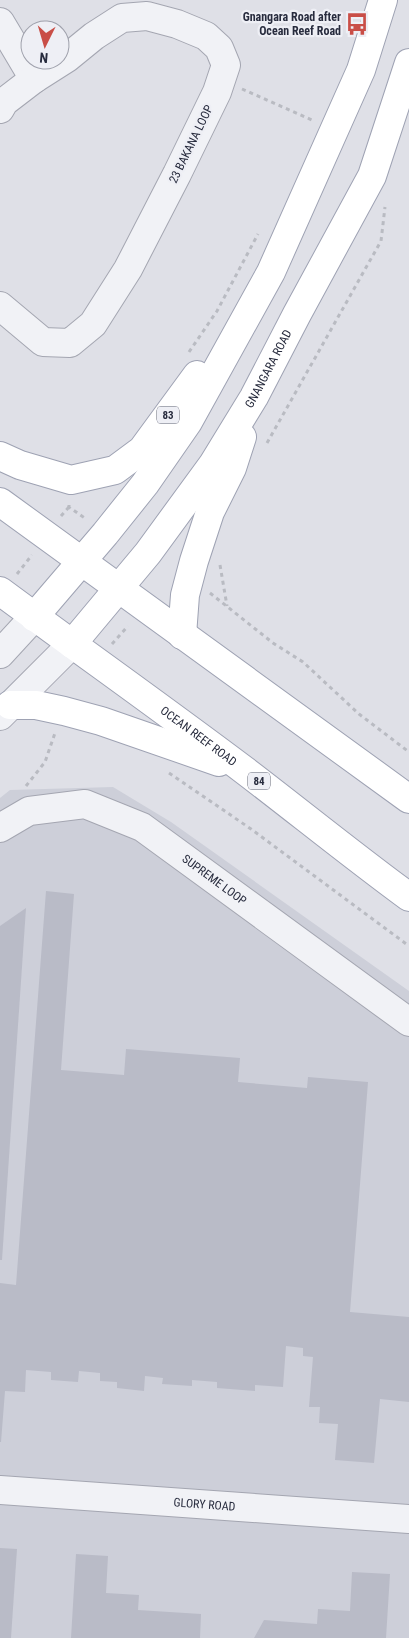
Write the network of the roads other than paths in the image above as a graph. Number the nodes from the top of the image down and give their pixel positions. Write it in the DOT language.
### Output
graph roads {
  1 [pos="382,0"];
  2 [pos="0,22"];
  3 [pos="409,63"];
  4 [pos="34,78"];
  5 [pos="0,109"];
  6 [pos="271,272"];
  7 [pos="0,306"];
  8 [pos="254,397"];
  9 [pos="0,456"];
  10 [pos="0,502"];
  11 [pos="81,562"];
  12 [pos="119,588"];
  13 [pos="0,591"];
  14 [pos="34,617"];
  15 [pos="182,635"];
  16 [pos="72,644"];
  17 [pos="0,654"];
  18 [pos="5,711"];
  19 [pos="246,772"];
  20 [pos="409,799"];
  21 [pos="0,828"];
  22 [pos="409,897"];
  23 [pos="409,1022"];
  24 [pos="0,1490"];
  25 [pos="409,1519"];
  1 -- 6 [label="main road, 83"];
  2 -- 4 [label="street"];
  3 -- 8 [label="main road, GNANGARA ROAD"];
  4 -- 5 [label="street, 23 BAKANA LOOP"];
  4 -- 7 [label="street, 23 BAKANA LOOP"];
  6 -- 9 [label="main road, 83"];
  6 -- 11 [label="main road, 83"];
  8 -- 12 [label="main road, GNANGARA ROAD"];
  8 -- 15 [label="main road"];
  10 -- 11 [label="main road"];
  11 -- 12 [label="main road"];
  11 -- 14 [label="main road"];
  12 -- 15 [label="main road"];
  12 -- 16 [label="main road, GNANGARA ROAD"];
  13 -- 14 [label="main road"];
  14 -- 16 [label="main road, OCEAN REEF ROAD"];
  14 -- 17 [label="street"];
  15 -- 20 [label="main road"];
  16 -- 18 [label="street"];
  16 -- 19 [label="main road, OCEAN REEF ROAD / 84"];
  18 -- 19 [label="main road"];
  19 -- 22 [label="main road, OCEAN REEF ROAD / 84"];
  21 -- 23 [label="street, SUPREME LOOP"];
  24 -- 25 [label="street, GLORY ROAD"];
}
